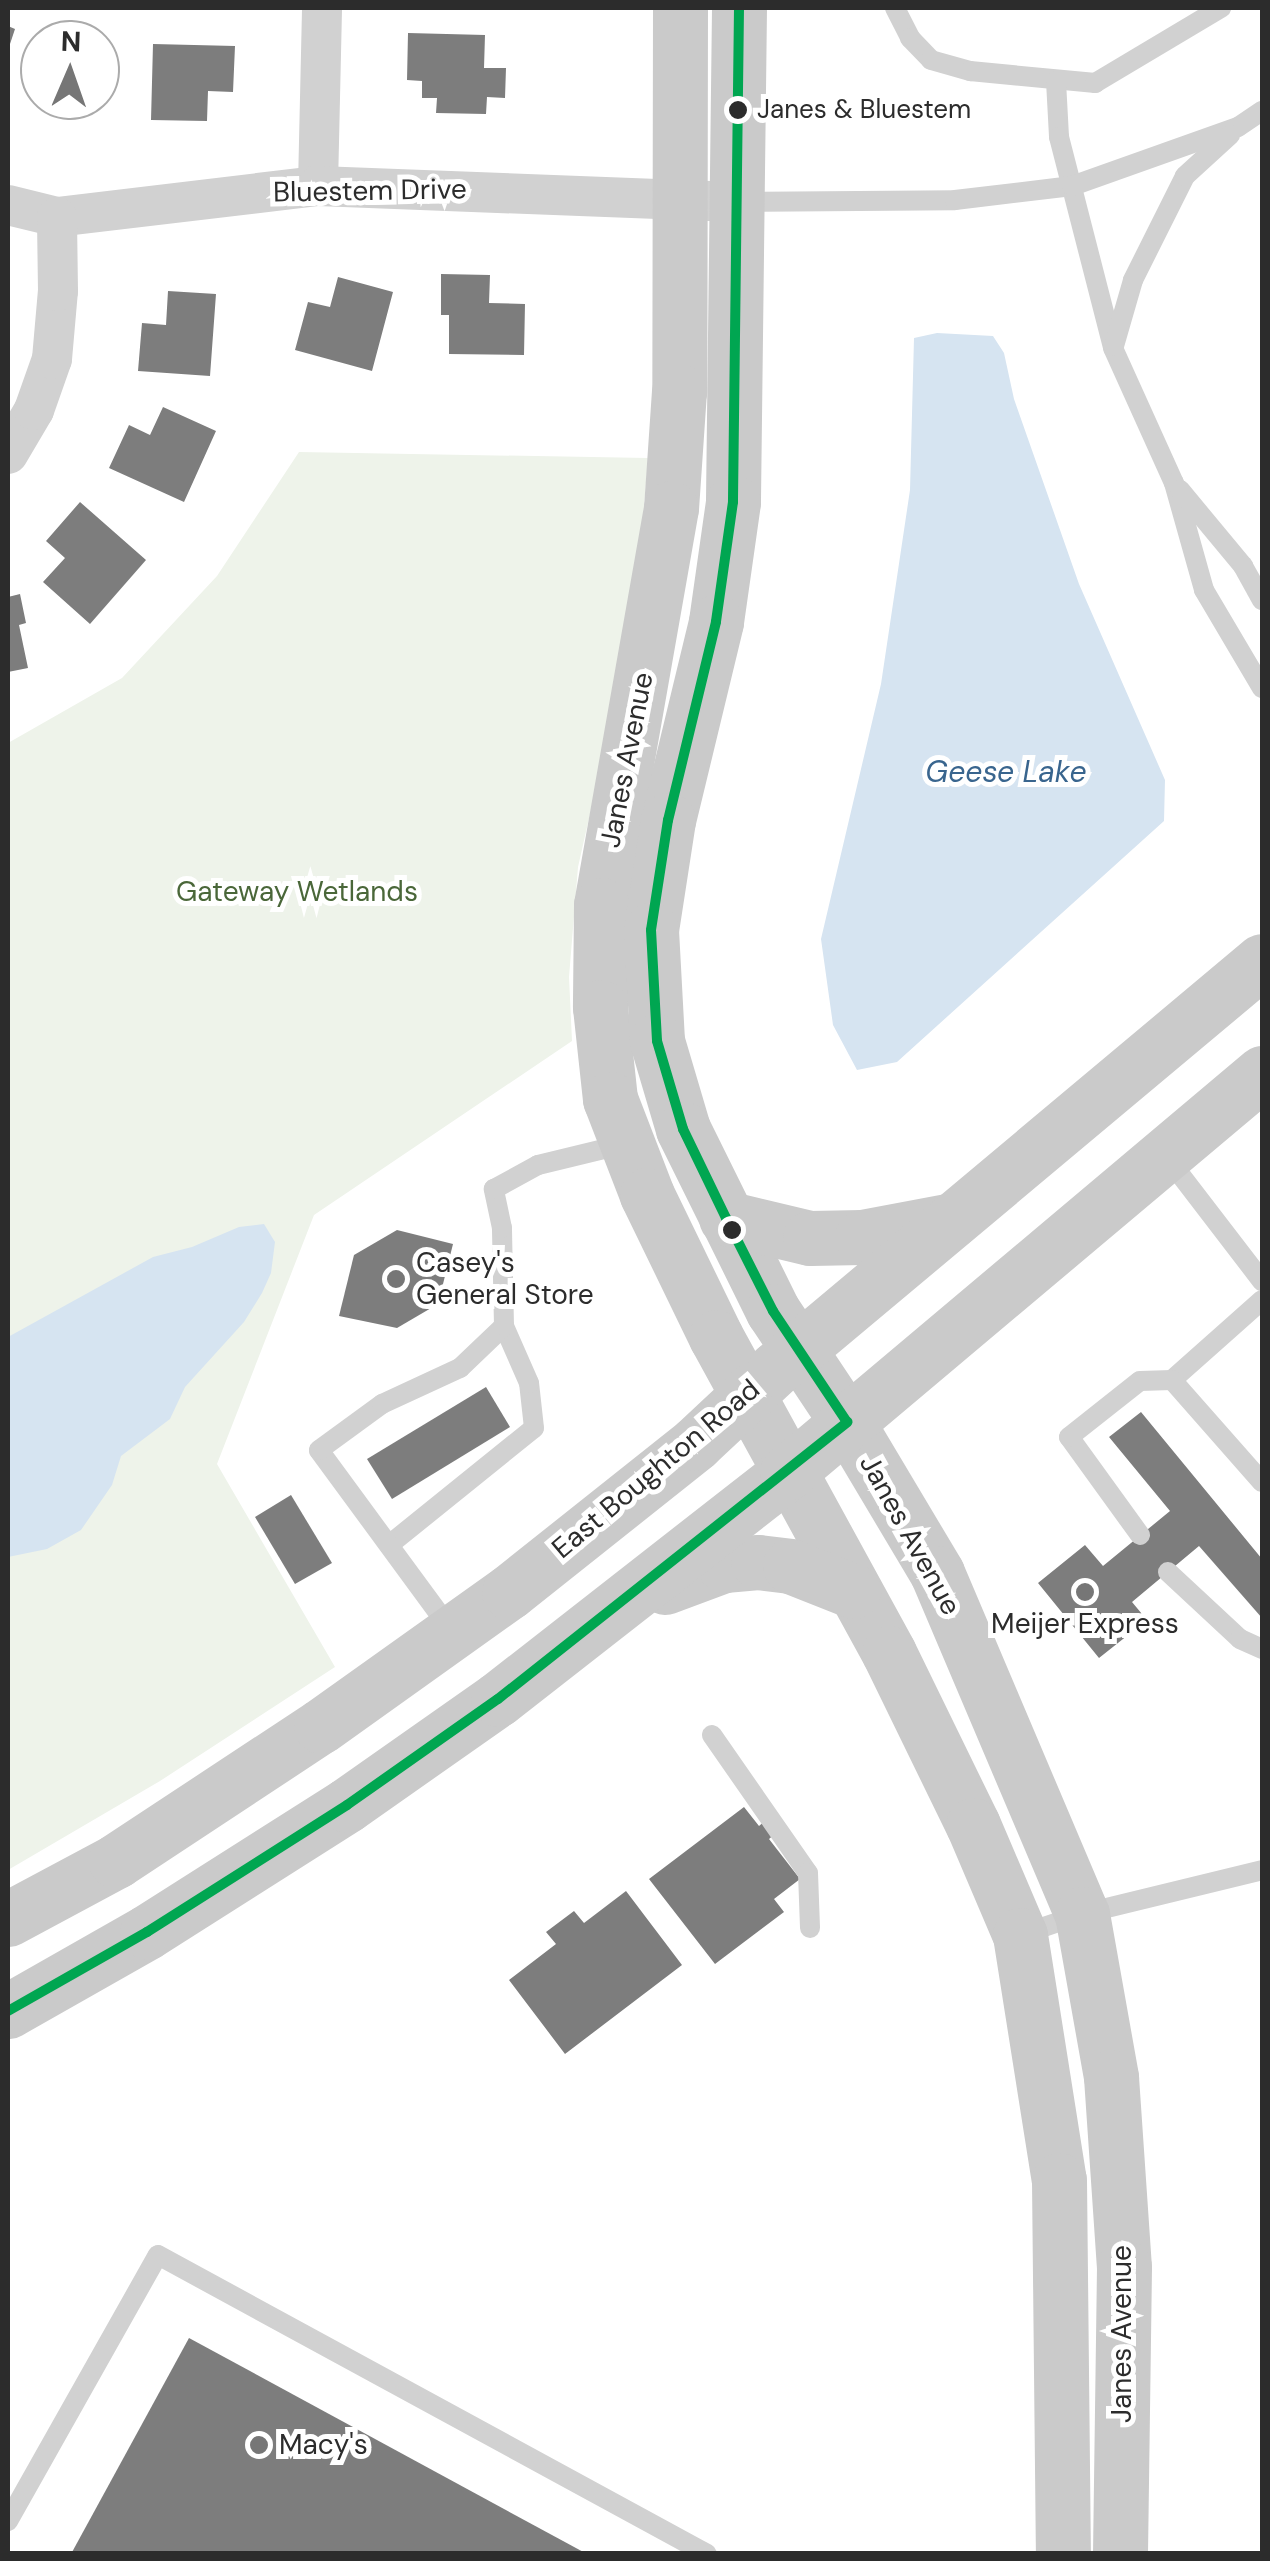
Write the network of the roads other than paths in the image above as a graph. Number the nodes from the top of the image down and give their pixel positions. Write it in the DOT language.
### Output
graph roads {
  1 [pos="322,8"];
  2 [pos="680,8"];
  3 [pos="738,8"];
  4 [pos="895,8"];
  5 [pos="1221,8"];
  6 [pos="1056,81"];
  7 [pos="1262,111"];
  8 [pos="1238,127"];
  9 [pos="318,186"];
  10 [pos="1072,186"];
  11 [pos="678,199"];
  12 [pos="736,202"];
  13 [pos="8,205"];
  14 [pos="58,217"];
  15 [pos="1113,348"];
  16 [pos="8,454"];
  17 [pos="1174,482"];
  18 [pos="1262,600"];
  19 [pos="1262,688"];
  20 [pos="1262,961"];
  21 [pos="1262,1074"];
  22 [pos="627,1144"];
  23 [pos="1166,1155"];
  24 [pos="726,1218"];
  25 [pos="960,1218"];
  26 [pos="1262,1282"];
  27 [pos="1262,1300"];
  28 [pos="504,1326"];
  29 [pos="800,1348"];
  30 [pos="1172,1380"];
  31 [pos="747,1394"];
  32 [pos="847,1422"];
  33 [pos="787,1473"];
  34 [pos="1262,1482"];
  35 [pos="1140,1536"];
  36 [pos="389,1546"];
  37 [pos="1168,1572"];
  38 [pos="853,1591"];
  39 [pos="620,1604"];
  40 [pos="452,1632"];
  41 [pos="1262,1649"];
  42 [pos="712,1736"];
  43 [pos="1262,1870"];
  44 [pos="1082,1914"];
  45 [pos="8,1919"];
  46 [pos="810,1928"];
  47 [pos="1020,1935"];
  48 [pos="8,2011"];
  49 [pos="8,2521"];
  50 [pos="707,2554"];
  51 [pos="1063,2554"];
  52 [pos="1120,2554"];
  1 -- 9 [label="street"];
  2 -- 11 [label="street, Janes Avenue"];
  3 -- 12 [label="street, Janes Avenue"];
  4 -- 6 [label="lane"];
  5 -- 6 [label="lane"];
  6 -- 10 [label="lane"];
  7 -- 8 [label="lane"];
  8 -- 10 [label="lane"];
  8 -- 15 [label="lane"];
  9 -- 11 [label="street, Bluestem Drive"];
  9 -- 14 [label="street, Bluestem Drive"];
  10 -- 12 [label="lane"];
  10 -- 15 [label="lane"];
  11 -- 12 [label="street, Bluestem Drive"];
  11 -- 22 [label="street, Janes Avenue"];
  12 -- 24 [label="street, Janes Avenue"];
  13 -- 14 [label="street, Bluestem Drive"];
  14 -- 16 [label="street"];
  15 -- 17 [label="lane"];
  17 -- 18 [label="lane"];
  17 -- 19 [label="lane"];
  20 -- 25 [label="street, East Boughton Road"];
  21 -- 23 [label="street"];
  22 -- 28 [label="lane"];
  22 -- 31 [label="street, Janes Avenue"];
  23 -- 26 [label="lane"];
  23 -- 32 [label="street"];
  24 -- 25 [label="street"];
  24 -- 29 [label="street, Janes Avenue"];
  25 -- 29 [label="street, East Boughton Road"];
  27 -- 30 [label="lane"];
  28 -- 36 [label="lane"];
  28 -- 36 [label="lane"];
  29 -- 31 [label="street, East Boughton Road"];
  29 -- 32 [label="street, Janes Avenue"];
  30 -- 34 [label="lane"];
  30 -- 35 [label="lane"];
  31 -- 33 [label="street, Janes Avenue"];
  31 -- 40 [label="street, East Boughton Road"];
  32 -- 33 [label="street"];
  32 -- 44 [label="street, Janes Avenue"];
  33 -- 38 [label="street, Janes Avenue"];
  33 -- 39 [label="street"];
  36 -- 40 [label="lane"];
  37 -- 41 [label="lane"];
  38 -- 39 [label="street"];
  38 -- 47 [label="street, Janes Avenue"];
  39 -- 48 [label="street"];
  40 -- 45 [label="street, East Boughton Road"];
  42 -- 46 [label="lane"];
  43 -- 44 [label="lane"];
  44 -- 47 [label="lane"];
  44 -- 52 [label="street, Janes Avenue"];
  47 -- 51 [label="street, Janes Avenue"];
  49 -- 50 [label="lane"];
}
